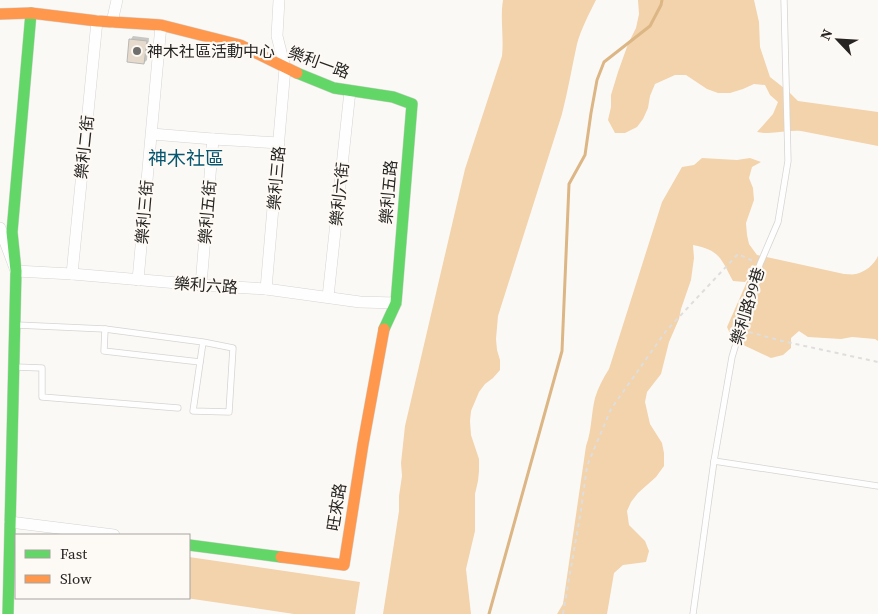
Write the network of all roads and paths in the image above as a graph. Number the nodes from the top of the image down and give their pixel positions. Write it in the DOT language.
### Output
graph roads {
  1 [pos="117,0"];
  2 [pos="279,0"];
  3 [pos="784,0"];
  4 [pos="31,13"];
  5 [pos="0,14"];
  6 [pos="97,20"];
  7 [pos="112,22"];
  8 [pos="161,25"];
  9 [pos="285,68"];
  10 [pos="350,91"];
  11 [pos="393,97"];
  12 [pos="152,134"];
  13 [pos="213,139"];
  14 [pos="279,143"];
  15 [pos="0,228"];
  16 [pos="760,264"];
  17 [pos="16,271"];
  18 [pos="72,274"];
  19 [pos="138,280"];
  20 [pos="201,285"];
  21 [pos="266,289"];
  22 [pos="328,297"];
  23 [pos="396,303"];
  24 [pos="15,325"];
  25 [pos="105,329"];
  26 [pos="740,330"];
  27 [pos="203,342"];
  28 [pos="200,362"];
  29 [pos="878,362"];
  30 [pos="14,367"];
  31 [pos="178,408"];
  32 [pos="714,461"];
  33 [pos="878,486"];
  34 [pos="10,522"];
  35 [pos="106,534"];
  36 [pos="190,545"];
  37 [pos="8,614"];
  38 [pos="564,614"];
  39 [pos="693,614"];
  1 -- 7 [label="street"];
  2 -- 9 [label="street, 樂利三路"];
  3 -- 16 [label="lane, 樂利路99巷"];
  4 -- 5 [label="street, 樂利一路"];
  4 -- 6 [label="street, 樂利一路"];
  4 -- 17 [label="street"];
  6 -- 7 [label="street, 樂利一路"];
  6 -- 18 [label="street, 樂利二街"];
  7 -- 8 [label="street, 樂利一路"];
  8 -- 9 [label="street, 樂利一路"];
  8 -- 12 [label="street, 樂利三街"];
  9 -- 10 [label="street, 樂利一路"];
  9 -- 14 [label="street, 樂利三路"];
  10 -- 11 [label="street, 樂利一路"];
  10 -- 22 [label="street, 樂利六街"];
  11 -- 23 [label="street, 樂利五路"];
  12 -- 13 [label="street"];
  12 -- 19 [label="street, 樂利三街"];
  13 -- 14 [label="street"];
  13 -- 20 [label="street, 樂利五街"];
  14 -- 21 [label="street, 樂利三路"];
  15 -- 17 [label="street"];
  16 -- 26 [label="lane, 樂利路99巷"];
  16 -- 38 [label="path"];
  17 -- 18 [label="street, 樂利六路"];
  17 -- 24 [label="street"];
  18 -- 19 [label="street, 樂利六路"];
  19 -- 20 [label="street, 樂利六路"];
  20 -- 21 [label="street, 樂利六路"];
  21 -- 22 [label="street, 樂利六路"];
  22 -- 23 [label="street, 樂利六路"];
  23 -- 36 [label="street, 旺來路"];
  24 -- 25 [label="lane"];
  24 -- 30 [label="street"];
  25 -- 27 [label="lane"];
  25 -- 28 [label="lane"];
  26 -- 29 [label="path"];
  26 -- 32 [label="lane, 樂利路99巷"];
  27 -- 28 [label="lane"];
  27 -- 28 [label="lane"];
  30 -- 31 [label="lane"];
  30 -- 34 [label="street"];
  32 -- 33 [label="lane"];
  32 -- 39 [label="lane, 樂利路99巷"];
  34 -- 35 [label="street"];
  34 -- 37 [label="street"];
}
